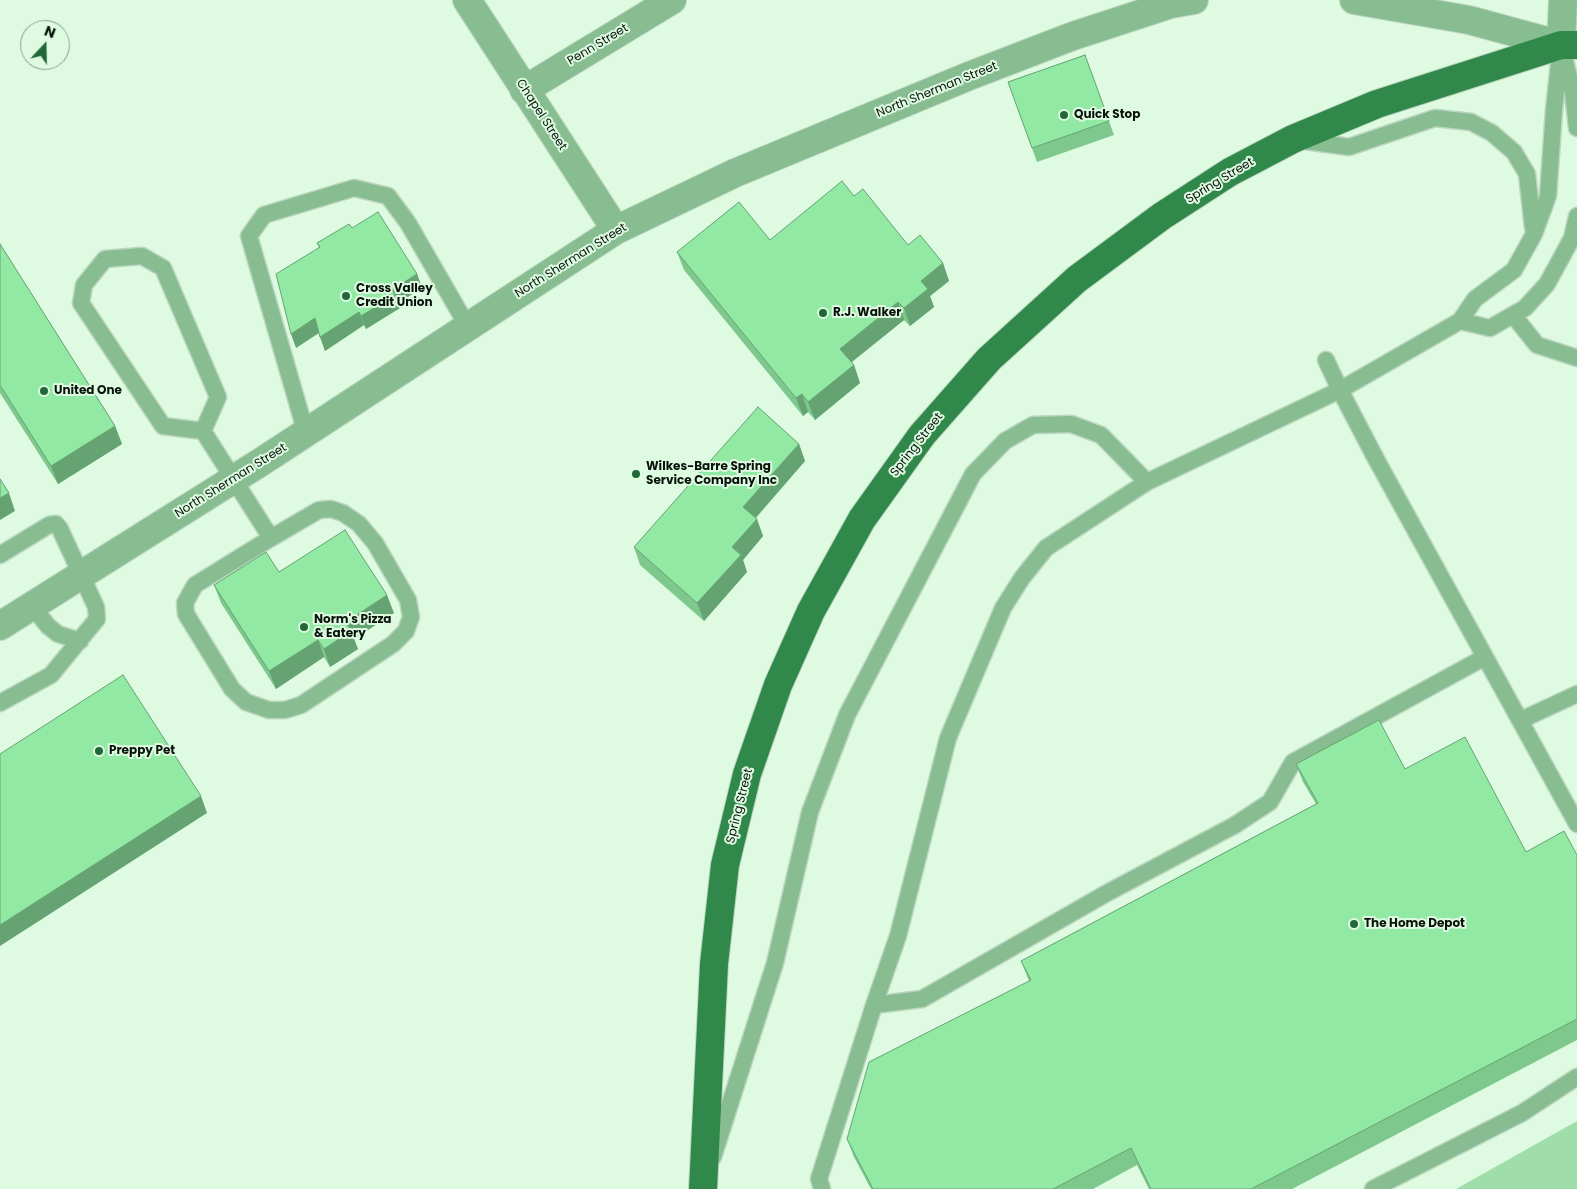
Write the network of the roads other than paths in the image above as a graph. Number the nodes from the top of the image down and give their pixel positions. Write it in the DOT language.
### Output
graph roads {
  1 [pos="467,0"];
  2 [pos="672,0"];
  3 [pos="1194,0"];
  4 [pos="1563,0"];
  5 [pos="1363,1"];
  6 [pos="1569,45"];
  7 [pos="524,90"];
  8 [pos="1577,128"];
  9 [pos="1294,139"];
  10 [pos="1577,216"];
  11 [pos="616,230"];
  12 [pos="1534,234"];
  13 [pos="1513,315"];
  14 [pos="1460,321"];
  15 [pos="468,326"];
  16 [pos="1577,358"];
  17 [pos="1326,360"];
  18 [pos="1340,390"];
  19 [pos="202,432"];
  20 [pos="306,433"];
  21 [pos="232,480"];
  22 [pos="1147,482"];
  23 [pos="271,538"];
  24 [pos="0,554"];
  25 [pos="81,575"];
  26 [pos="32,606"];
  27 [pos="0,626"];
  28 [pos="80,641"];
  29 [pos="1485,657"];
  30 [pos="1577,694"];
  31 [pos="0,703"];
  32 [pos="1521,720"];
  33 [pos="1577,824"];
  34 [pos="874,1005"];
  35 [pos="1577,1077"];
  36 [pos="703,1188"];
  37 [pos="822,1189"];
  38 [pos="1373,1189"];
  1 -- 7 [label="street, Chapel Street"];
  2 -- 7 [label="street, Penn Street"];
  3 -- 11 [label="street, North Sherman Street"];
  4 -- 6 [label="street"];
  5 -- 6 [label="street"];
  6 -- 8 [label="lane"];
  6 -- 9 [label="main road, Spring Street"];
  6 -- 12 [label="lane"];
  7 -- 11 [label="street, Chapel Street"];
  9 -- 12 [label="lane"];
  9 -- 36 [label="main road, Spring Street"];
  10 -- 13 [label="lane"];
  11 -- 15 [label="street, North Sherman Street"];
  12 -- 14 [label="lane"];
  13 -- 14 [label="lane"];
  13 -- 16 [label="lane"];
  14 -- 18 [label="lane"];
  15 -- 20 [label="street, North Sherman Street"];
  15 -- 20 [label="lane"];
  17 -- 18 [label="lane"];
  18 -- 22 [label="lane"];
  18 -- 29 [label="lane"];
  19 -- 19 [label="lane"];
  19 -- 21 [label="lane"];
  20 -- 21 [label="street, North Sherman Street"];
  21 -- 23 [label="lane"];
  21 -- 25 [label="street, North Sherman Street"];
  22 -- 34 [label="lane"];
  22 -- 36 [label="lane"];
  23 -- 23 [label="lane"];
  24 -- 25 [label="lane"];
  25 -- 26 [label="street, North Sherman Street"];
  25 -- 28 [label="lane"];
  26 -- 27 [label="street, North Sherman Street"];
  26 -- 28 [label="lane"];
  28 -- 31 [label="lane"];
  29 -- 32 [label="lane"];
  29 -- 34 [label="lane"];
  30 -- 32 [label="lane"];
  32 -- 33 [label="lane"];
  34 -- 37 [label="lane"];
  35 -- 38 [label="lane"];
}
